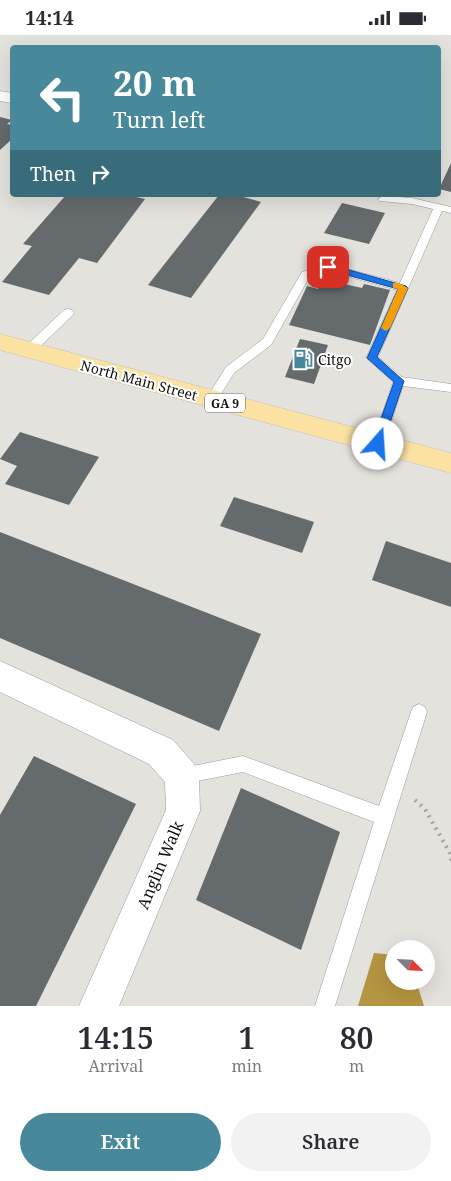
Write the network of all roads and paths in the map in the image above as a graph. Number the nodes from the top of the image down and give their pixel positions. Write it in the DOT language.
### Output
graph roads {
  1 [pos="383,199"];
  2 [pos="439,207"];
  3 [pos="451,210"];
  4 [pos="403,288"];
  5 [pos="68,313"];
  6 [pos="0,342"];
  7 [pos="29,350"];
  8 [pos="399,381"];
  9 [pos="451,387"];
  10 [pos="212,399"];
  11 [pos="378,444"];
  12 [pos="451,463"];
  13 [pos="0,676"];
  14 [pos="420,711"];
  15 [pos="182,776"];
  16 [pos="395,784"];
  17 [pos="384,817"];
  18 [pos="451,861"];
  19 [pos="99,1006"];
  20 [pos="326,1006"];
  1 -- 2 [label="lane"];
  2 -- 3 [label="lane"];
  2 -- 4 [label="lane"];
  4 -- 8 [label="lane"];
  4 -- 10 [label="lane"];
  5 -- 7 [label="lane"];
  6 -- 7 [label="main road, North Main Street / GA 9"];
  7 -- 10 [label="main road, North Main Street / GA 9"];
  8 -- 9 [label="lane"];
  8 -- 11 [label="lane"];
  10 -- 11 [label="main road, North Main Street / GA 9"];
  11 -- 12 [label="main road, North Main Street / GA 9"];
  13 -- 15 [label="street"];
  14 -- 16 [label="lane"];
  15 -- 17 [label="lane"];
  15 -- 19 [label="street, Anglin Walk"];
  16 -- 17 [label="lane"];
  16 -- 18 [label="path"];
  17 -- 20 [label="lane"];
}
